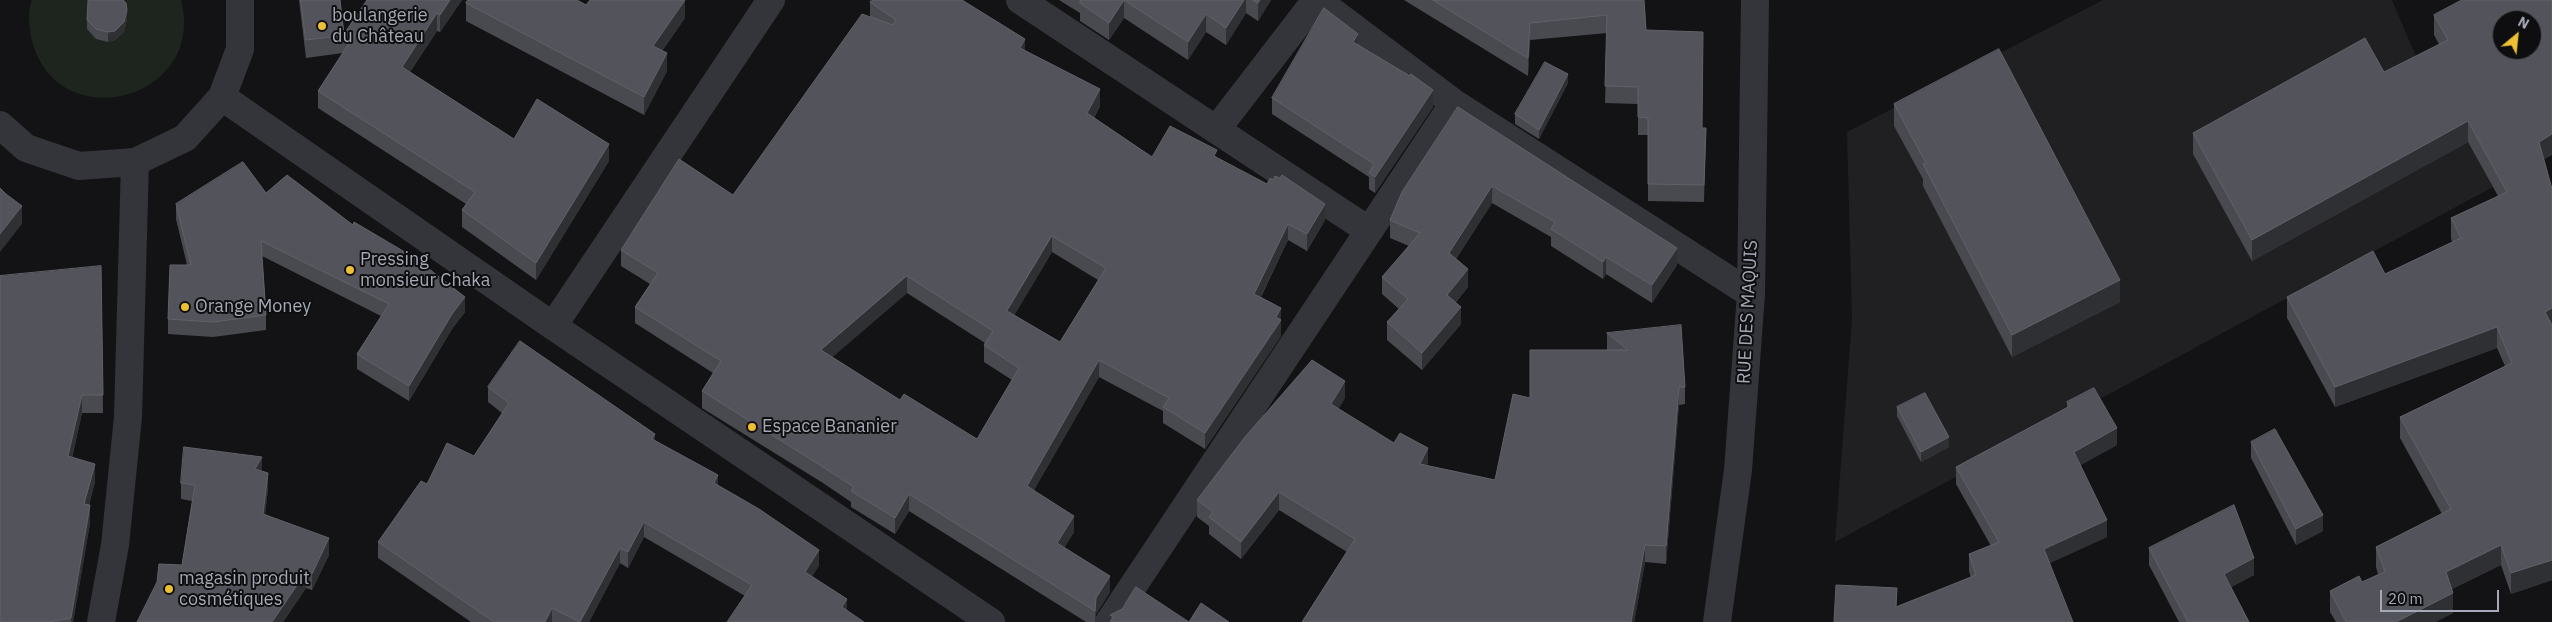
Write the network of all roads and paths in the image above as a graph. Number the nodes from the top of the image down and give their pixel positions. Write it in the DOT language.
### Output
graph roads {
  1 [pos="240,0"];
  2 [pos="771,0"];
  3 [pos="1020,0"];
  4 [pos="1316,0"];
  5 [pos="1755,0"];
  6 [pos="222,97"];
  7 [pos="1454,103"];
  8 [pos="0,125"];
  9 [pos="1216,130"];
  10 [pos="134,162"];
  11 [pos="1368,230"];
  12 [pos="1751,294"];
  13 [pos="553,326"];
  14 [pos="101,622"];
  15 [pos="991,622"];
  16 [pos="1109,622"];
  17 [pos="1717,622"];
  1 -- 6 [label="street"];
  2 -- 13 [label="street"];
  3 -- 9 [label="street"];
  4 -- 7 [label="street"];
  4 -- 9 [label="street"];
  5 -- 12 [label="street, RUE DES MAQUIS"];
  6 -- 10 [label="street"];
  6 -- 13 [label="street"];
  7 -- 11 [label="street"];
  7 -- 12 [label="street"];
  8 -- 10 [label="street"];
  9 -- 11 [label="street"];
  10 -- 14 [label="street"];
  11 -- 16 [label="street"];
  12 -- 17 [label="street, RUE DES MAQUIS"];
  13 -- 15 [label="street"];
}
